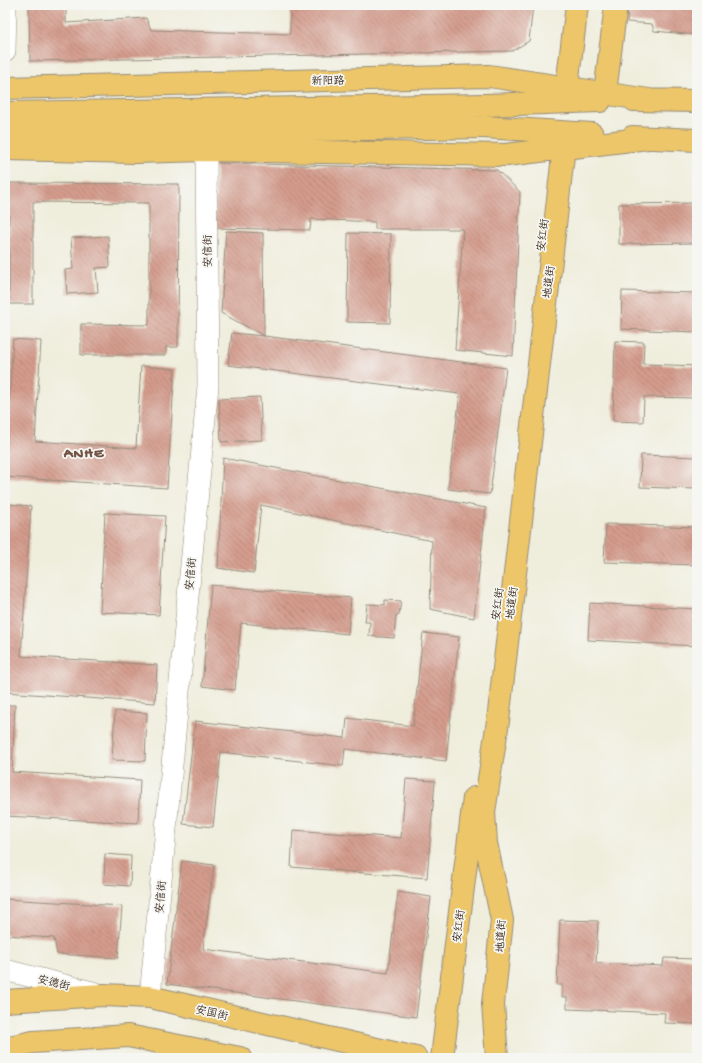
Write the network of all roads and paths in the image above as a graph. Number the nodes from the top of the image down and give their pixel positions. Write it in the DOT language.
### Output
graph roads {
  1 [pos="6,5"];
  2 [pos="577,5"];
  3 [pos="616,5"];
  4 [pos="5,51"];
  5 [pos="567,86"];
  6 [pos="5,88"];
  7 [pos="605,93"];
  8 [pos="649,100"];
  9 [pos="697,101"];
  10 [pos="5,113"];
  11 [pos="5,135"];
  12 [pos="648,138"];
  13 [pos="697,140"];
  14 [pos="558,149"];
  15 [pos="5,150"];
  16 [pos="206,150"];
  17 [pos="5,970"];
  18 [pos="103,994"];
  19 [pos="150,997"];
  20 [pos="5,1001"];
  21 [pos="5,1048"];
  22 [pos="240,1058"];
  23 [pos="416,1058"];
  24 [pos="442,1058"];
  25 [pos="497,1058"];
  1 -- 4 [label="street"];
  2 -- 5 [label="main road"];
  3 -- 7 [label="main road"];
  5 -- 6 [label="main road, 新阳路"];
  5 -- 7 [label="main road, 新阳路"];
  7 -- 8 [label="main road, 新阳路"];
  8 -- 9 [label="main road, 新阳路"];
  8 -- 10 [label="main road, 新阳路"];
  11 -- 12 [label="main road"];
  12 -- 13 [label="main road"];
  12 -- 14 [label="main road"];
  14 -- 16 [label="main road"];
  14 -- 24 [label="main road, 安红街"];
  14 -- 25 [label="main road, 地道街"];
  15 -- 16 [label="main road"];
  16 -- 19 [label="street, 安信街"];
  17 -- 18 [label="street, 安德街"];
  18 -- 19 [label="main road, 安国街"];
  18 -- 20 [label="main road, 安国街"];
  19 -- 23 [label="main road, 安国街"];
  21 -- 22 [label="main road"];
}
